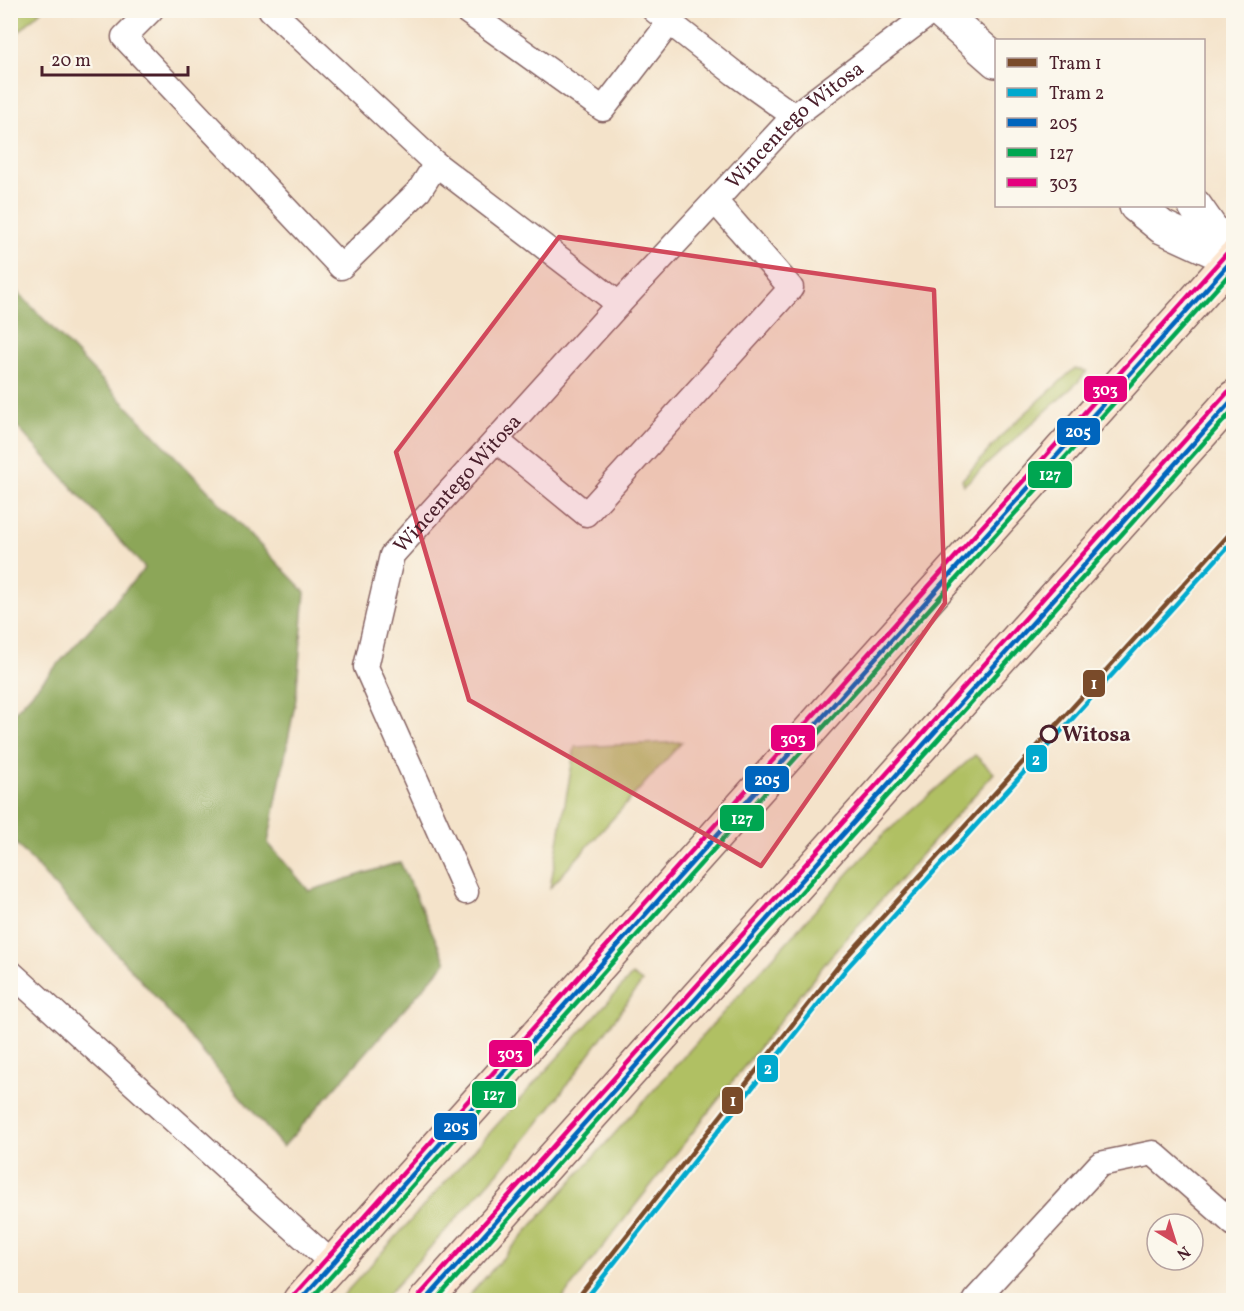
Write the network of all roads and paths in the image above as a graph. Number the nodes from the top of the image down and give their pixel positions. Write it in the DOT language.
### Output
graph roads {
  1 [pos="151,10"];
  2 [pos="272,10"];
  3 [pos="465,10"];
  4 [pos="936,10"];
  5 [pos="662,16"];
  6 [pos="995,60"];
  7 [pos="794,116"];
  8 [pos="436,164"];
  9 [pos="715,201"];
  10 [pos="1137,207"];
  11 [pos="1196,207"];
  12 [pos="1233,259"];
  13 [pos="619,304"];
  14 [pos="1233,397"];
  15 [pos="496,440"];
  16 [pos="466,892"];
  17 [pos="10,972"];
  18 [pos="1233,1224"];
  19 [pos="333,1264"];
  20 [pos="300,1300"];
  21 [pos="426,1300"];
  22 [pos="975,1300"];
  1 -- 8 [label="lane"];
  2 -- 8 [label="lane"];
  3 -- 5 [label="lane"];
  4 -- 6 [label="street"];
  4 -- 7 [label="lane, Wincentego Witosa"];
  5 -- 7 [label="lane"];
  7 -- 9 [label="lane, Wincentego Witosa"];
  8 -- 13 [label="lane"];
  9 -- 13 [label="lane, Wincentego Witosa"];
  9 -- 15 [label="lane"];
  10 -- 12 [label="street"];
  11 -- 12 [label="street"];
  12 -- 19 [label="main road"];
  13 -- 15 [label="lane, Wincentego Witosa"];
  14 -- 21 [label="main road"];
  15 -- 16 [label="lane, Wincentego Witosa"];
  17 -- 19 [label="lane"];
  18 -- 22 [label="lane"];
  19 -- 20 [label="main road"];
}
